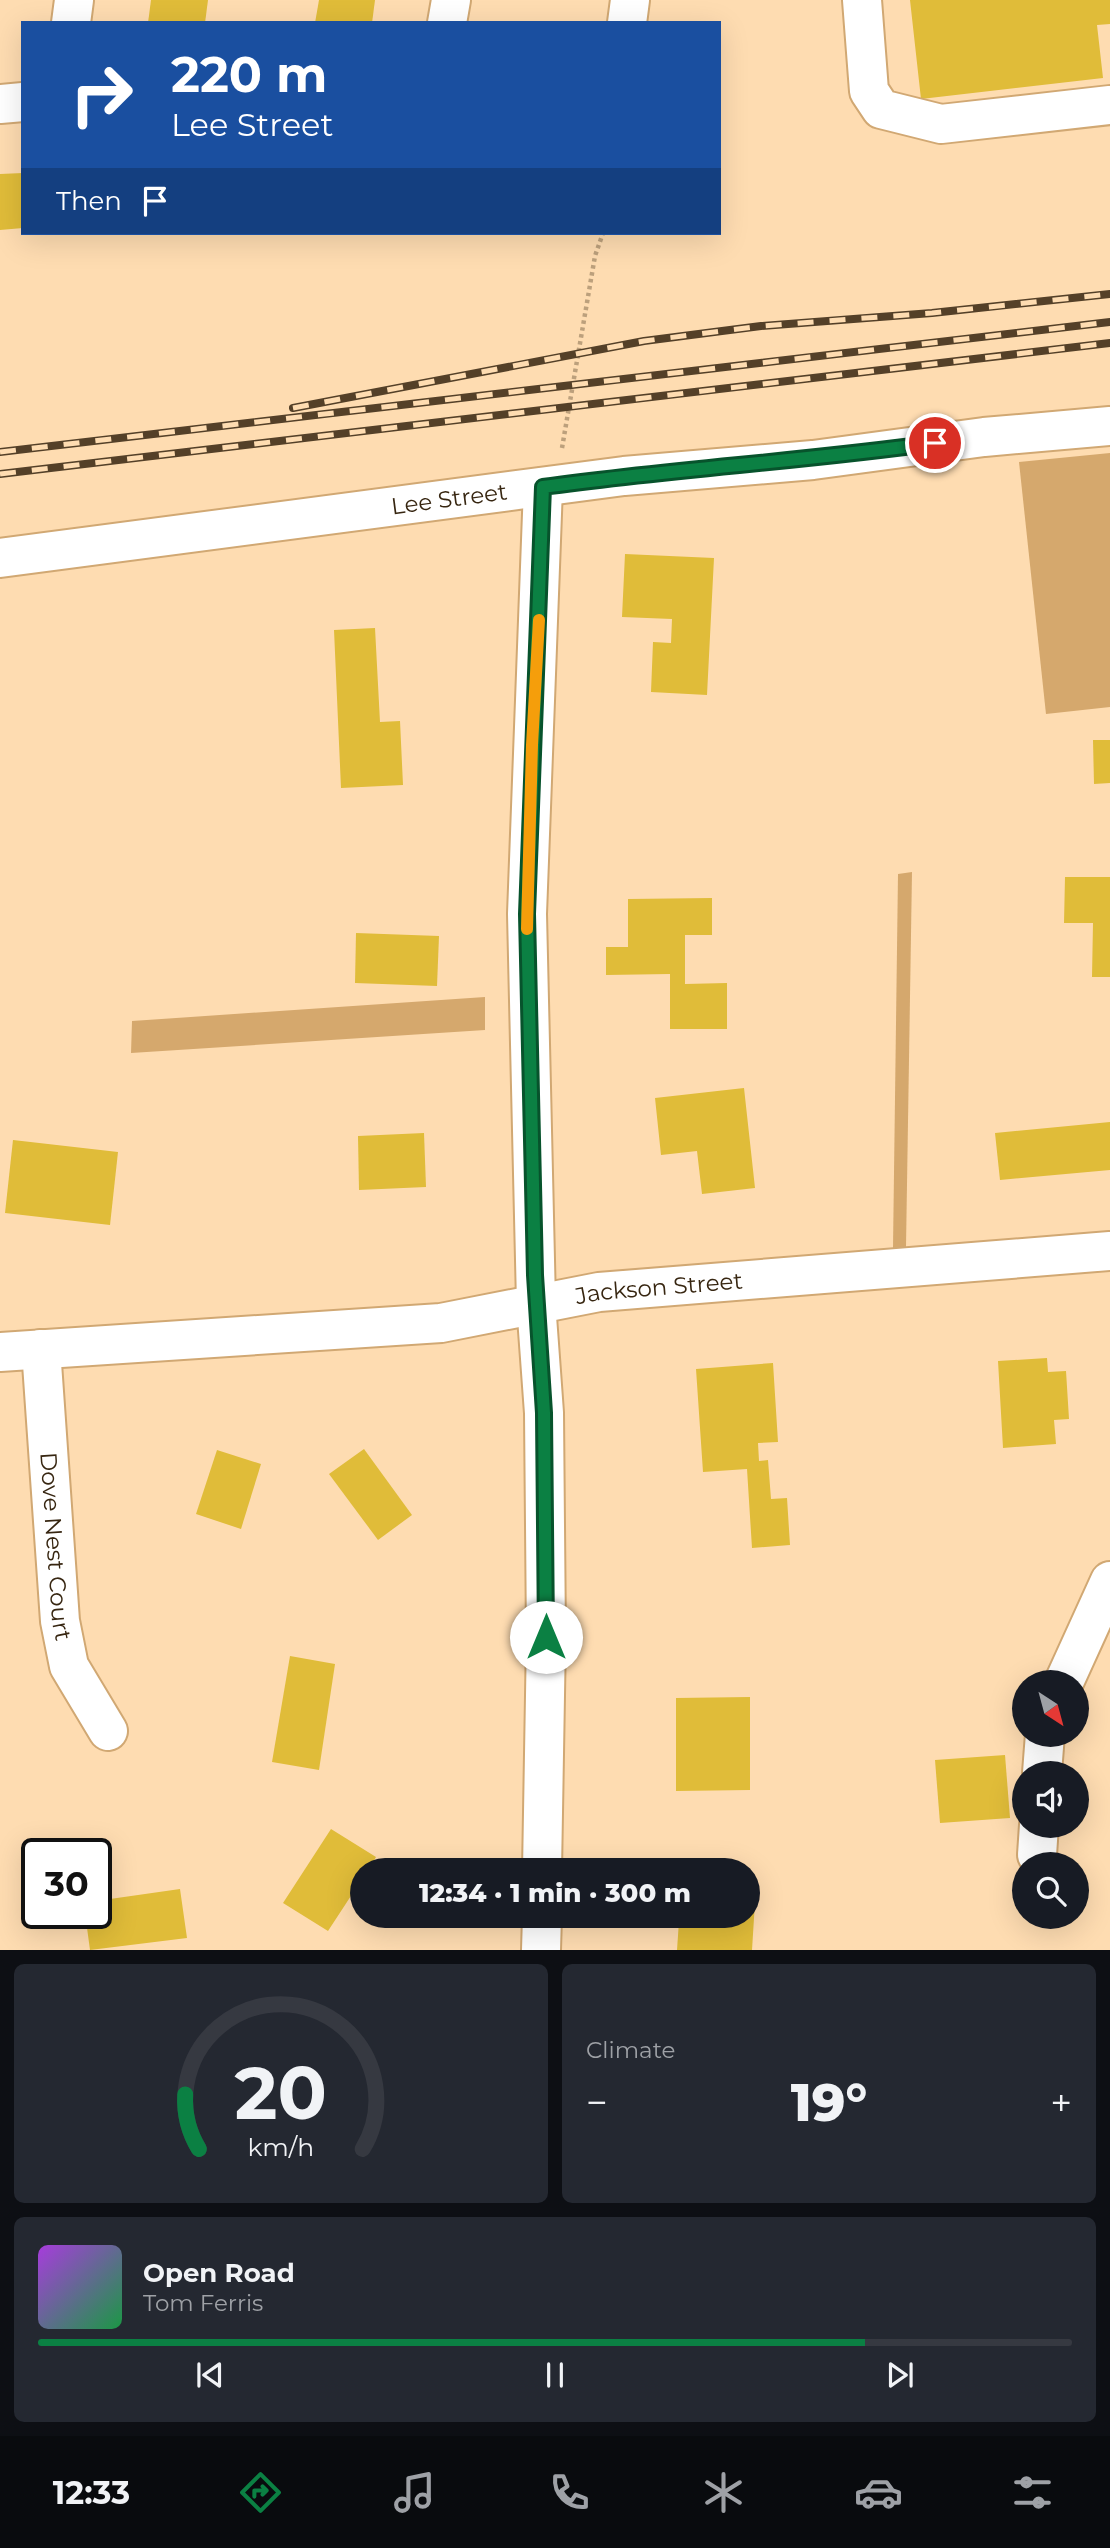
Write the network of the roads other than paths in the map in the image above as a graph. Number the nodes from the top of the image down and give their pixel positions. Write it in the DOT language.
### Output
graph roads {
  1 [pos="74,0"];
  2 [pos="451,0"];
  3 [pos="630,0"];
  4 [pos="862,0"];
  5 [pos="71,21"];
  6 [pos="447,21"];
  7 [pos="627,21"];
  8 [pos="21,102"];
  9 [pos="0,104"];
  10 [pos="1110,105"];
  11 [pos="1110,426"];
  12 [pos="551,486"];
  13 [pos="0,558"];
  14 [pos="1110,1251"];
  15 [pos="536,1303"];
  16 [pos="41,1349"];
  17 [pos="0,1352"];
  18 [pos="1110,1581"];
  19 [pos="1070,1670"];
  20 [pos="108,1731"];
  21 [pos="542,1858"];
  22 [pos="542,1928"];
  23 [pos="541,1950"];
  1 -- 5 [label="street"];
  2 -- 6 [label="street"];
  3 -- 7 [label="street"];
  4 -- 10 [label="street"];
  8 -- 9 [label="street"];
  11 -- 12 [label="street, Lee Street"];
  12 -- 13 [label="street, Lee Street"];
  12 -- 15 [label="street"];
  14 -- 15 [label="street, Jackson Street"];
  15 -- 16 [label="street, Jackson Street"];
  15 -- 21 [label="street"];
  16 -- 17 [label="street, Jackson Street"];
  16 -- 20 [label="street, Dove Nest Court"];
  18 -- 19 [label="street"];
  22 -- 23 [label="street"];
}
